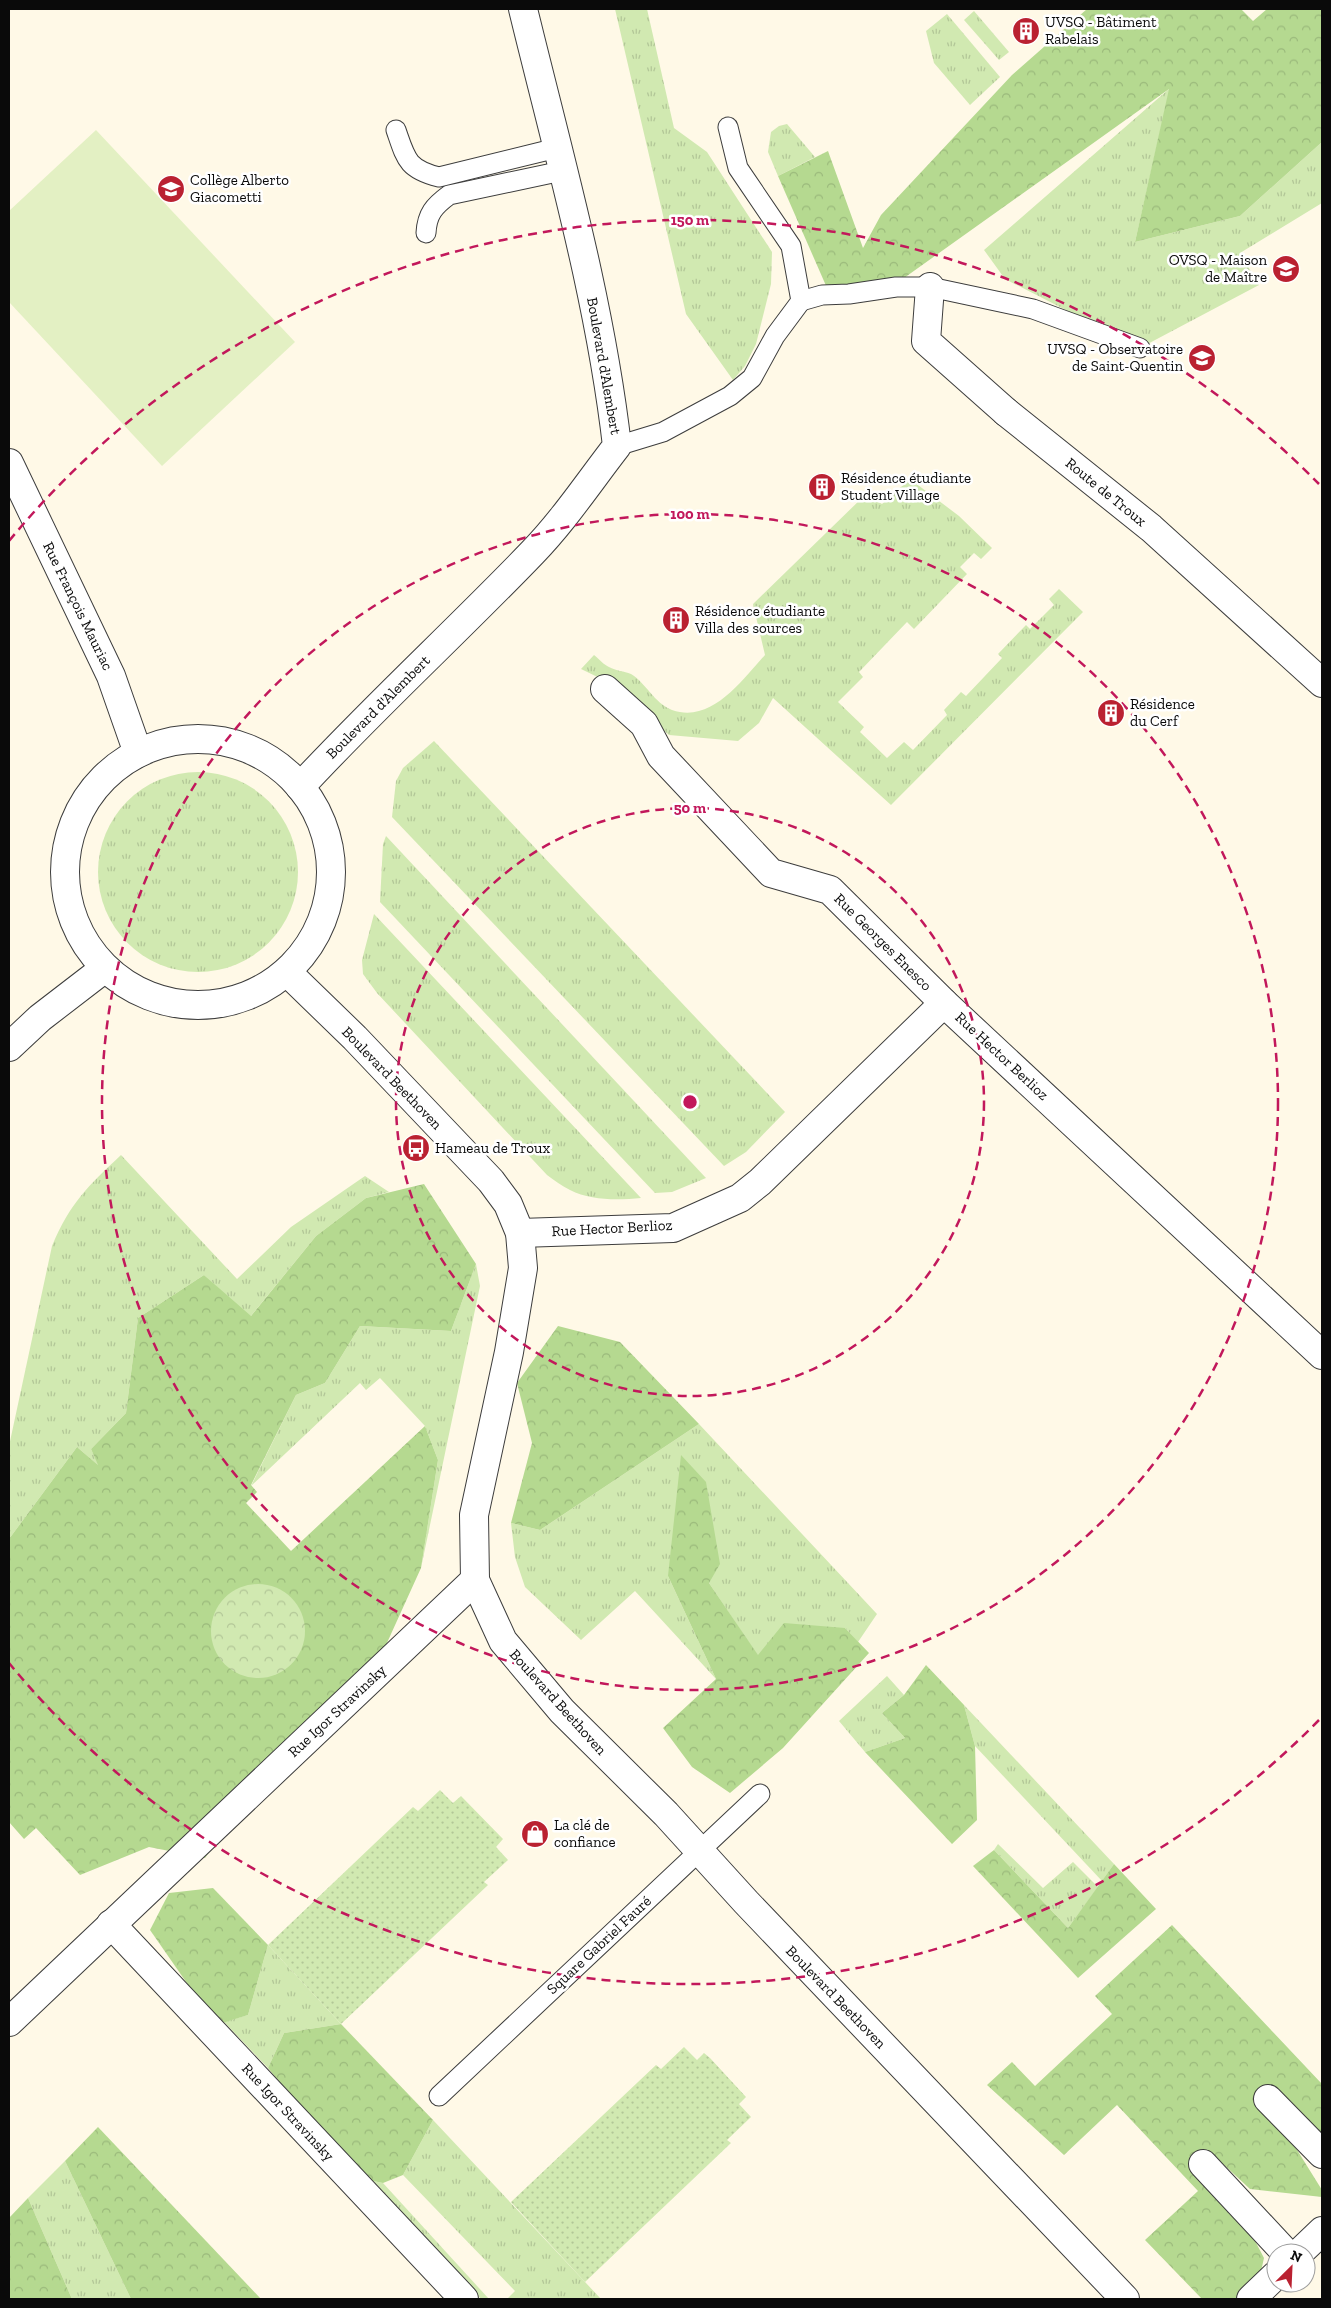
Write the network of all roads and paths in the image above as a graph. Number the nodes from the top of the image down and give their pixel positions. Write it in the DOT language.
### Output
graph roads {
  1 [pos="523,9"];
  2 [pos="728,127"];
  3 [pos="396,130"];
  4 [pos="560,160"];
  5 [pos="426,233"];
  6 [pos="930,287"];
  7 [pos="801,301"];
  8 [pos="1140,348"];
  9 [pos="617,446"];
  10 [pos="9,463"];
  11 [pos="1322,684"];
  12 [pos="604,689"];
  13 [pos="138,753"];
  14 [pos="300,787"];
  15 [pos="105,968"];
  16 [pos="287,972"];
  17 [pos="944,1002"];
  18 [pos="9,1047"];
  19 [pos="520,1233"];
  20 [pos="1322,1355"];
  21 [pos="475,1580"];
  22 [pos="760,1794"];
  23 [pos="700,1852"];
  24 [pos="111,1924"];
  25 [pos="9,2022"];
  26 [pos="439,2096"];
  27 [pos="1268,2099"];
  28 [pos="1322,2154"];
  29 [pos="1203,2164"];
  30 [pos="1322,2231"];
  31 [pos="1277,2243"];
  32 [pos="1309,2243"];
  33 [pos="1266,2285"];
  34 [pos="464,2299"];
  35 [pos="1125,2299"];
  36 [pos="1251,2299"];
  1 -- 4 [label="street, Boulevard d'Alembert"];
  2 -- 7 [label="lane"];
  3 -- 4 [label="lane"];
  4 -- 5 [label="lane"];
  4 -- 9 [label="street, Boulevard d'Alembert"];
  6 -- 7 [label="lane"];
  6 -- 8 [label="lane"];
  6 -- 11 [label="street, Route de Troux"];
  7 -- 9 [label="lane"];
  9 -- 14 [label="street, Boulevard d'Alembert"];
  10 -- 13 [label="street, Rue François Mauriac"];
  12 -- 17 [label="street, Rue Georges Enesco"];
  13 -- 14 [label="street"];
  13 -- 15 [label="street"];
  14 -- 16 [label="street"];
  15 -- 16 [label="street"];
  15 -- 18 [label="street"];
  16 -- 19 [label="street, Boulevard Beethoven"];
  17 -- 19 [label="street, Rue Hector Berlioz"];
  17 -- 20 [label="street, Rue Hector Berlioz"];
  19 -- 21 [label="street, Boulevard Beethoven"];
  21 -- 23 [label="street, Boulevard Beethoven"];
  21 -- 24 [label="street, Rue Igor Stravinsky"];
  22 -- 23 [label="lane, Square Gabriel Fauré"];
  23 -- 26 [label="lane, Square Gabriel Fauré"];
  23 -- 35 [label="street, Boulevard Beethoven"];
  24 -- 25 [label="street, Rue Igor Stravinsky"];
  24 -- 34 [label="street, Rue Igor Stravinsky"];
  27 -- 28 [label="street"];
  29 -- 31 [label="street"];
  30 -- 32 [label="street"];
  33 -- 36 [label="street"];
}
